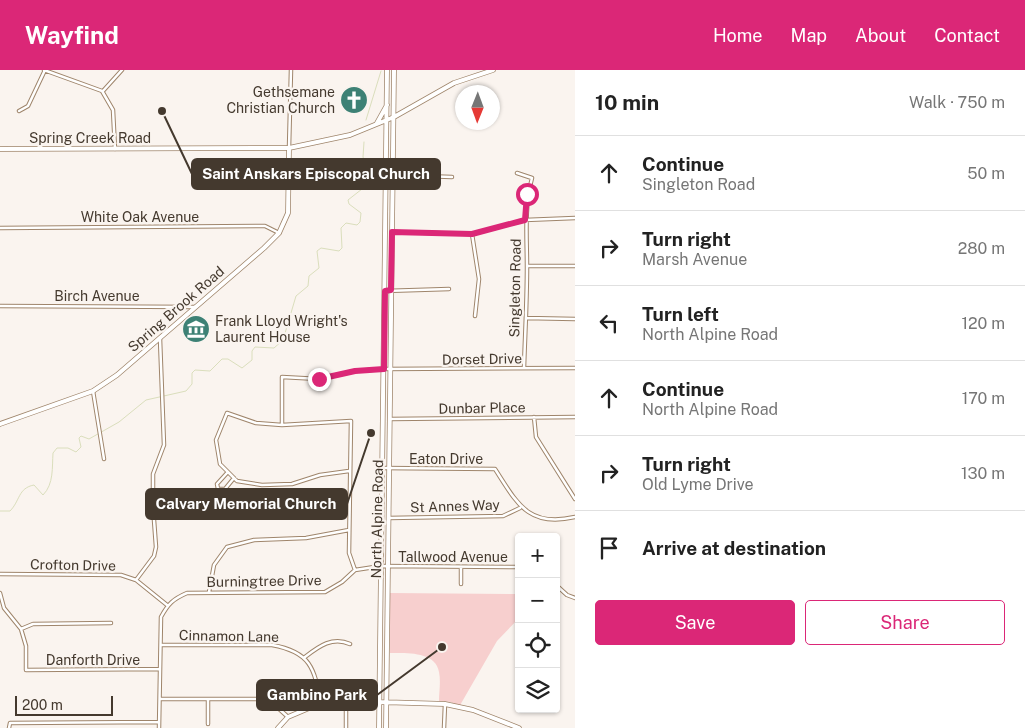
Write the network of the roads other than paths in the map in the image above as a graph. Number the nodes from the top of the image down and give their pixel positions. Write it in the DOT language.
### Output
graph roads {
  1 [pos="44,70"];
  2 [pos="122,70"];
  3 [pos="291,70"];
  4 [pos="388,70"];
  5 [pos="394,70"];
  6 [pos="493,70"];
  7 [pos="102,91"];
  8 [pos="388,103"];
  9 [pos="19,111"];
  10 [pos="394,116"];
  11 [pos="388,119"];
  12 [pos="377,124"];
  13 [pos="289,148"];
  14 [pos="0,149"];
  15 [pos="116,149"];
  16 [pos="517,173"];
  17 [pos="392,176"];
  18 [pos="452,177"];
  19 [pos="575,218"];
  20 [pos="525,220"];
  21 [pos="0,228"];
  22 [pos="392,232"];
  23 [pos="279,233"];
  24 [pos="472,234"];
  25 [pos="527,266"];
  26 [pos="575,266"];
  27 [pos="449,288"];
  28 [pos="391,290"];
  29 [pos="385,291"];
  30 [pos="0,306"];
  31 [pos="195,307"];
  32 [pos="475,316"];
  33 [pos="526,318"];
  34 [pos="575,319"];
  35 [pos="160,338"];
  36 [pos="524,368"];
  37 [pos="575,368"];
  38 [pos="384,369"];
  39 [pos="390,370"];
  40 [pos="93,391"];
  41 [pos="575,417"];
  42 [pos="534,418"];
  43 [pos="390,419"];
  44 [pos="0,424"];
  45 [pos="282,425"];
  46 [pos="104,459"];
  47 [pos="383,468"];
  48 [pos="389,468"];
  49 [pos="349,472"];
  50 [pos="227,473"];
  51 [pos="234,478"];
  52 [pos="575,499"];
  53 [pos="520,508"];
  54 [pos="575,517"];
  55 [pos="388,518"];
  56 [pos="349,530"];
  57 [pos="381,566"];
  58 [pos="388,567"];
  59 [pos="461,567"];
  60 [pos="515,567"];
  61 [pos="355,570"];
  62 [pos="0,574"];
  63 [pos="136,580"];
  64 [pos="461,584"];
  65 [pos="560,589"];
  66 [pos="209,592"];
  67 [pos="0,593"];
  68 [pos="575,598"];
  69 [pos="167,605"];
  70 [pos="111,623"];
  71 [pos="20,629"];
  72 [pos="350,644"];
  73 [pos="161,645"];
  74 [pos="305,657"];
  75 [pos="160,669"];
  76 [pos="161,699"];
  77 [pos="208,700"];
  78 [pos="380,702"];
  79 [pos="386,702"];
  80 [pos="321,703"];
  81 [pos="346,703"];
  82 [pos="445,704"];
  83 [pos="288,717"];
  84 [pos="159,722"];
  85 [pos="208,724"];
  86 [pos="10,728"];
  87 [pos="159,728"];
  88 [pos="278,728"];
  89 [pos="346,728"];
  90 [pos="379,728"];
  91 [pos="386,728"];
  92 [pos="444,728"];
  93 [pos="519,728"];
  1 -- 7 [label="street"];
  1 -- 9 [label="street"];
  2 -- 7 [label="street"];
  3 -- 13 [label="street"];
  4 -- 8 [label="main road, North Alpine Road"];
  5 -- 10 [label="main road, North Alpine Road"];
  6 -- 10 [label="main road, Spring Creek Road"];
  7 -- 15 [label="street"];
  8 -- 11 [label="main road, North Alpine Road"];
  8 -- 12 [label="main road"];
  10 -- 11 [label="main road, Spring Creek Road"];
  10 -- 17 [label="main road, North Alpine Road"];
  11 -- 12 [label="main road, Spring Creek Road"];
  11 -- 29 [label="main road, North Alpine Road"];
  12 -- 13 [label="main road, Spring Creek Road"];
  13 -- 15 [label="main road, Spring Creek Road"];
  13 -- 23 [label="main road, Spring Brook Road"];
  14 -- 15 [label="main road, Spring Creek Road"];
  16 -- 20 [label="street, Singleton Road"];
  17 -- 18 [label="street"];
  17 -- 22 [label="main road, North Alpine Road"];
  19 -- 20 [label="street"];
  20 -- 24 [label="street"];
  20 -- 25 [label="street, Singleton Road"];
  21 -- 23 [label="street, White Oak Avenue"];
  22 -- 24 [label="street"];
  22 -- 28 [label="main road, North Alpine Road"];
  23 -- 31 [label="main road, Spring Brook Road"];
  24 -- 32 [label="street"];
  25 -- 26 [label="street"];
  25 -- 33 [label="street, Singleton Road"];
  27 -- 28 [label="street"];
  28 -- 29 [label="street"];
  28 -- 39 [label="main road, North Alpine Road"];
  29 -- 38 [label="main road, North Alpine Road"];
  30 -- 31 [label="street, Birch Avenue"];
  31 -- 35 [label="main road, Spring Brook Road"];
  33 -- 34 [label="street"];
  33 -- 36 [label="street, Singleton Road"];
  35 -- 40 [label="main road, Spring Brook Road"];
  35 -- 63 [label="street"];
  36 -- 37 [label="street, Dorset Drive"];
  36 -- 39 [label="street, Dorset Drive"];
  38 -- 39 [label="street, Dorset Drive"];
  38 -- 45 [label="street, Dorset Drive"];
  38 -- 47 [label="main road, North Alpine Road"];
  39 -- 43 [label="main road, North Alpine Road"];
  40 -- 44 [label="main road, Spring Brook Road"];
  40 -- 46 [label="street"];
  41 -- 42 [label="street, Dunbar Place"];
  42 -- 43 [label="street, Dunbar Place"];
  42 -- 52 [label="street"];
  43 -- 48 [label="main road, North Alpine Road"];
  45 -- 49 [label="street"];
  45 -- 50 [label="street"];
  47 -- 48 [label="street, Eaton Drive"];
  47 -- 57 [label="main road, North Alpine Road"];
  48 -- 53 [label="street, Eaton Drive"];
  48 -- 55 [label="main road, North Alpine Road"];
  49 -- 51 [label="street"];
  49 -- 56 [label="street"];
  50 -- 51 [label="street"];
  50 -- 51 [label="street"];
  53 -- 54 [label="street"];
  53 -- 55 [label="street, St Annes Way"];
  55 -- 58 [label="main road, North Alpine Road"];
  56 -- 61 [label="street"];
  56 -- 66 [label="street"];
  57 -- 58 [label="street"];
  57 -- 61 [label="street"];
  57 -- 78 [label="main road, North Alpine Road"];
  58 -- 59 [label="street, Tallwood Avenue"];
  58 -- 79 [label="main road, North Alpine Road"];
  59 -- 60 [label="street, Tallwood Avenue"];
  59 -- 64 [label="street"];
  61 -- 66 [label="street, Burningtree Drive"];
  62 -- 63 [label="street, Crofton Drive"];
  63 -- 69 [label="street, Crofton Drive"];
  65 -- 68 [label="street"];
  66 -- 69 [label="street, Burningtree Drive"];
  67 -- 71 [label="street"];
  69 -- 73 [label="street"];
  70 -- 71 [label="street"];
  71 -- 75 [label="street, Danforth Drive"];
  72 -- 74 [label="street"];
  73 -- 74 [label="street, Cinnamon Lane"];
  73 -- 75 [label="street"];
  74 -- 80 [label="street"];
  75 -- 76 [label="street"];
  76 -- 77 [label="street"];
  76 -- 84 [label="street"];
  77 -- 83 [label="street"];
  77 -- 85 [label="street"];
  78 -- 79 [label="main road"];
  78 -- 81 [label="main road"];
  78 -- 90 [label="main road, North Alpine Road"];
  79 -- 82 [label="main road"];
  79 -- 91 [label="main road, North Alpine Road"];
  80 -- 81 [label="main road"];
  80 -- 83 [label="main road"];
  81 -- 89 [label="street"];
  82 -- 92 [label="street"];
  82 -- 93 [label="main road"];
  83 -- 88 [label="main road"];
  84 -- 86 [label="street"];
  84 -- 87 [label="street"];
}
